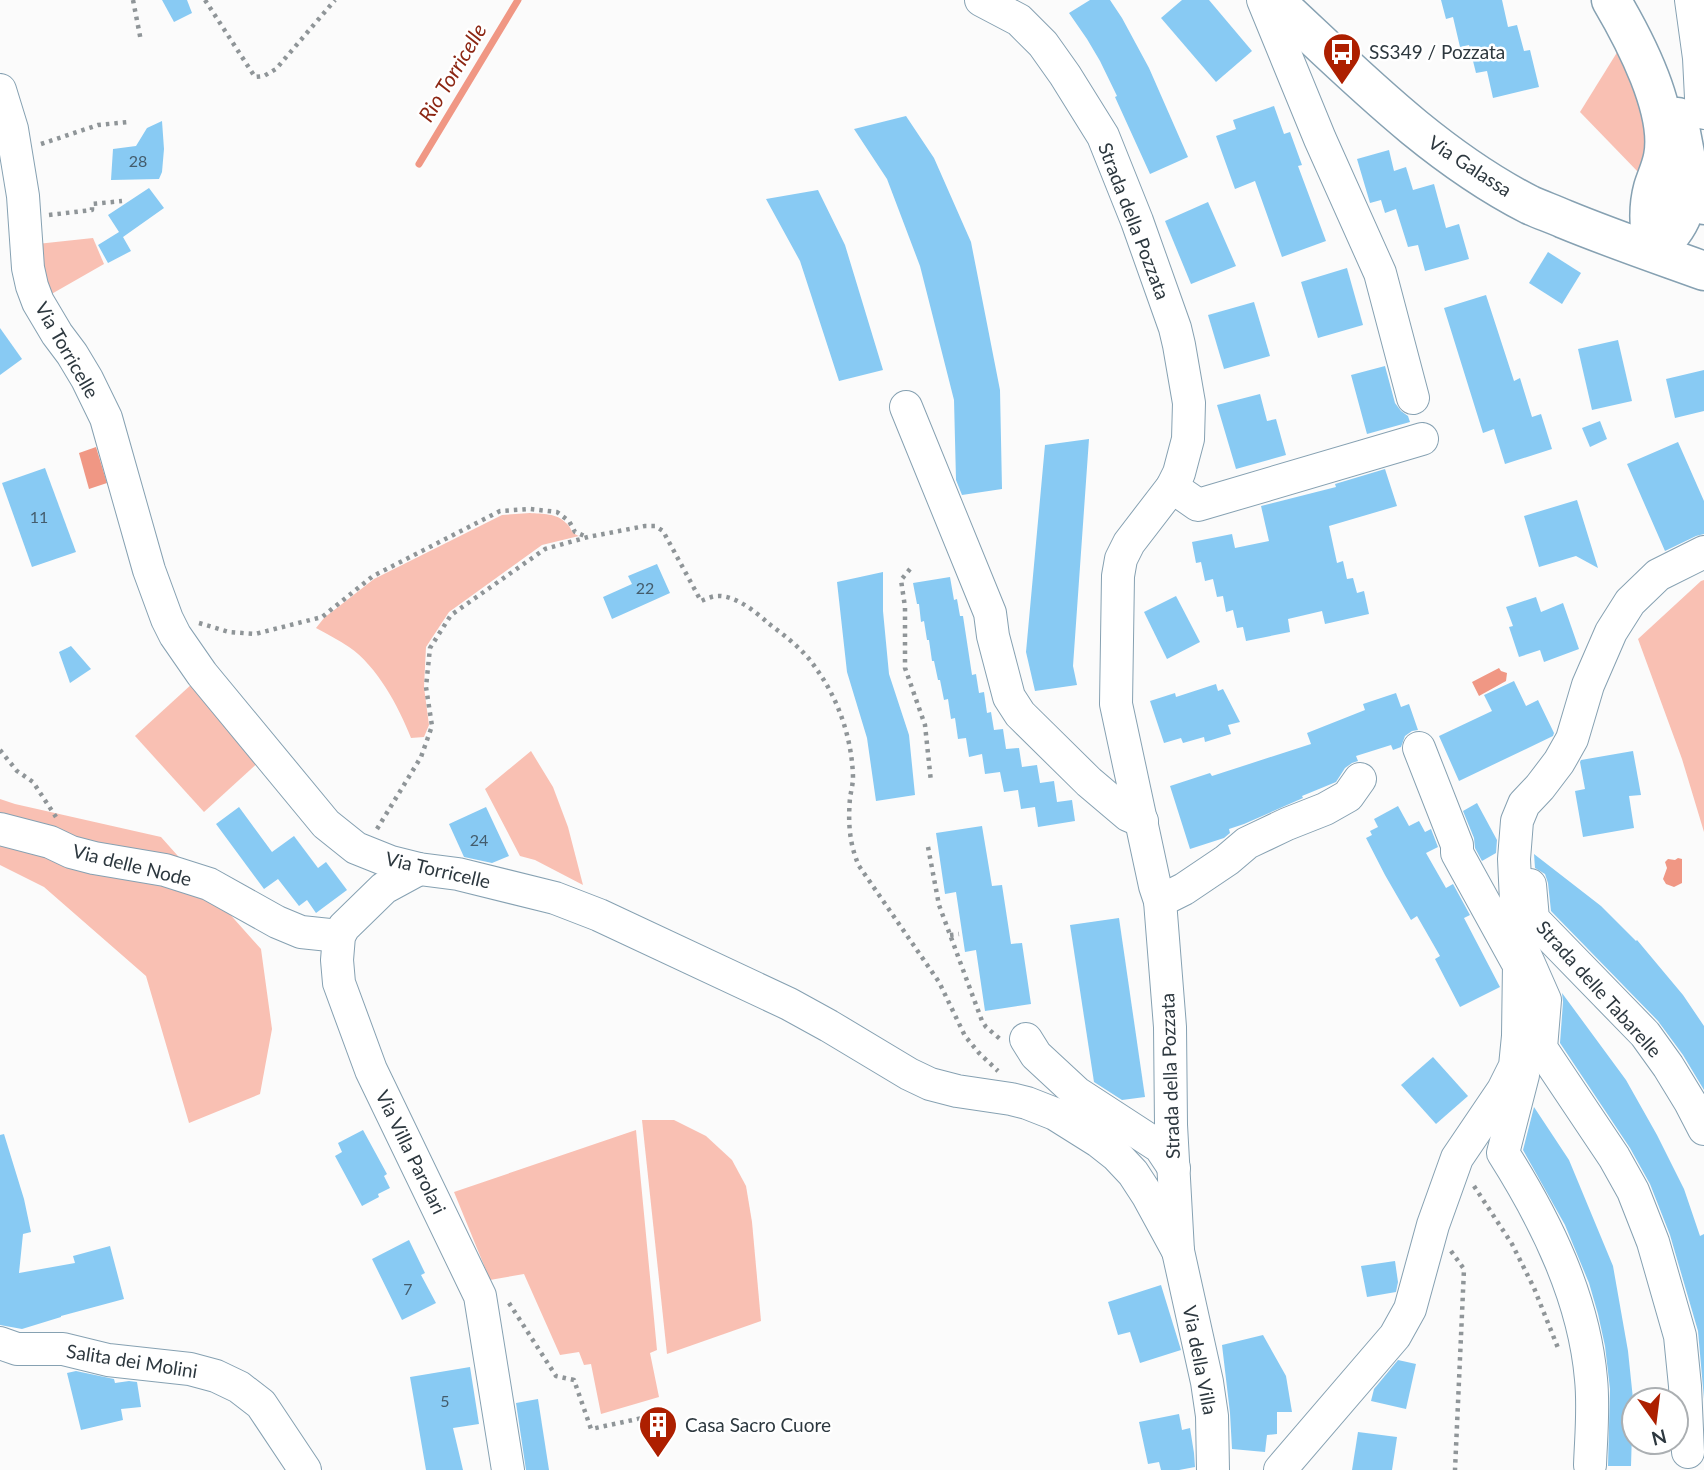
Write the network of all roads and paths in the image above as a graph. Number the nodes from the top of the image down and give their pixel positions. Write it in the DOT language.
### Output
graph roads {
  1 [pos="133,0"];
  2 [pos="205,0"];
  3 [pos="335,0"];
  4 [pos="981,0"];
  5 [pos="1264,0"];
  6 [pos="1274,0"];
  7 [pos="1611,0"];
  8 [pos="1627,0"];
  9 [pos="1690,0"];
  10 [pos="141,41"];
  11 [pos="0,90"];
  12 [pos="1704,113"];
  13 [pos="128,122"];
  14 [pos="16,152"];
  15 [pos="1687,164"];
  16 [pos="1653,190"];
  17 [pos="122,201"];
  18 [pos="1704,205"];
  19 [pos="24,219"];
  20 [pos="1585,228"];
  21 [pos="1654,252"];
  22 [pos="0,253"];
  23 [pos="28,268"];
  24 [pos="1704,271"];
  25 [pos="1413,398"];
  26 [pos="906,407"];
  27 [pos="1422,439"];
  28 [pos="1172,487"];
  29 [pos="588,537"];
  30 [pos="1704,552"];
  31 [pos="910,569"];
  32 [pos="160,601"];
  33 [pos="1419,748"];
  34 [pos="0,750"];
  35 [pos="1360,779"];
  36 [pos="931,782"];
  37 [pos="1530,796"];
  38 [pos="1142,821"];
  39 [pos="60,823"];
  40 [pos="0,829"];
  41 [pos="928,847"];
  42 [pos="367,852"];
  43 [pos="419,869"];
  44 [pos="1160,901"];
  45 [pos="958,934"];
  46 [pos="950,935"];
  47 [pos="339,936"];
  48 [pos="1518,951"];
  49 [pos="978,992"];
  50 [pos="971,993"];
  51 [pos="1031,1047"];
  52 [pos="1517,1050"];
  53 [pos="1002,1074"];
  54 [pos="1027,1103"];
  55 [pos="1704,1129"];
  56 [pos="1457,1158"];
  57 [pos="1174,1168"];
  58 [pos="1433,1225"];
  59 [pos="1178,1251"];
  60 [pos="480,1296"];
  61 [pos="0,1343"];
  62 [pos="1559,1351"];
  63 [pos="1685,1386"];
  64 [pos="656,1415"];
  65 [pos="1590,1465"];
  66 [pos="305,1470"];
  67 [pos="508,1470"];
  68 [pos="1213,1470"];
  69 [pos="1280,1470"];
  70 [pos="1455,1470"];
  1 -- 10 [label="path"];
  2 -- 3 [label="path"];
  4 -- 28 [label="street, Strada della Pozzata"];
  5 -- 25 [label="street"];
  6 -- 20 [label="main road, Via Galassa"];
  7 -- 16 [label="main road"];
  8 -- 15 [label="main road"];
  9 -- 12 [label="street"];
  11 -- 14 [label="street, Via Torricelle"];
  13 -- 14 [label="path"];
  14 -- 19 [label="street, Via Torricelle"];
  15 -- 18 [label="main road"];
  15 -- 21 [label="main road"];
  16 -- 20 [label="main road"];
  16 -- 21 [label="main road"];
  17 -- 19 [label="path"];
  19 -- 23 [label="street, Via Torricelle"];
  20 -- 21 [label="main road, Via Galassa"];
  21 -- 24 [label="main road, Via Galassa"];
  22 -- 23 [label="street"];
  23 -- 32 [label="street, Via Torricelle"];
  26 -- 38 [label="street"];
  27 -- 28 [label="street"];
  28 -- 38 [label="street, Strada della Pozzata"];
  29 -- 32 [label="path"];
  29 -- 42 [label="path"];
  29 -- 53 [label="path"];
  30 -- 37 [label="street, Strada delle Tabarelle"];
  31 -- 36 [label="path"];
  32 -- 42 [label="street, Via Torricelle"];
  33 -- 48 [label="street, Strada delle Tabarelle"];
  34 -- 39 [label="path"];
  35 -- 44 [label="street"];
  37 -- 48 [label="street, Strada delle Tabarelle"];
  37 -- 55 [label="street, Strada delle Tabarelle"];
  38 -- 44 [label="street, Strada della Pozzata"];
  40 -- 47 [label="street, Via delle Node"];
  41 -- 46 [label="path"];
  42 -- 43 [label="street, Via Torricelle"];
  43 -- 47 [label="street"];
  43 -- 54 [label="street, Via Torricelle"];
  44 -- 57 [label="street, Strada della Pozzata"];
  45 -- 46 [label="path"];
  46 -- 50 [label="path"];
  47 -- 60 [label="street, Via Villa Parolari"];
  48 -- 52 [label="street, Strada delle Tabarelle"];
  48 -- 63 [label="street, Strada delle Tabarelle"];
  49 -- 50 [label="path"];
  50 -- 51 [label="path"];
  51 -- 57 [label="street"];
  52 -- 56 [label="street, Strada delle Tabarelle"];
  52 -- 65 [label="street, Strada delle Tabarelle"];
  53 -- 54 [label="street, Via Torricelle"];
  54 -- 59 [label="street, Via Torricelle"];
  56 -- 58 [label="street, Strada delle Tabarelle"];
  56 -- 62 [label="path"];
  57 -- 59 [label="street, Strada della Pozzata"];
  58 -- 69 [label="street, Strada delle Tabarelle"];
  58 -- 70 [label="path"];
  59 -- 68 [label="street, Via della Villa"];
  60 -- 64 [label="path"];
  60 -- 67 [label="street, Via Villa Parolari"];
  61 -- 66 [label="street, Salita dei Molini"];
}
